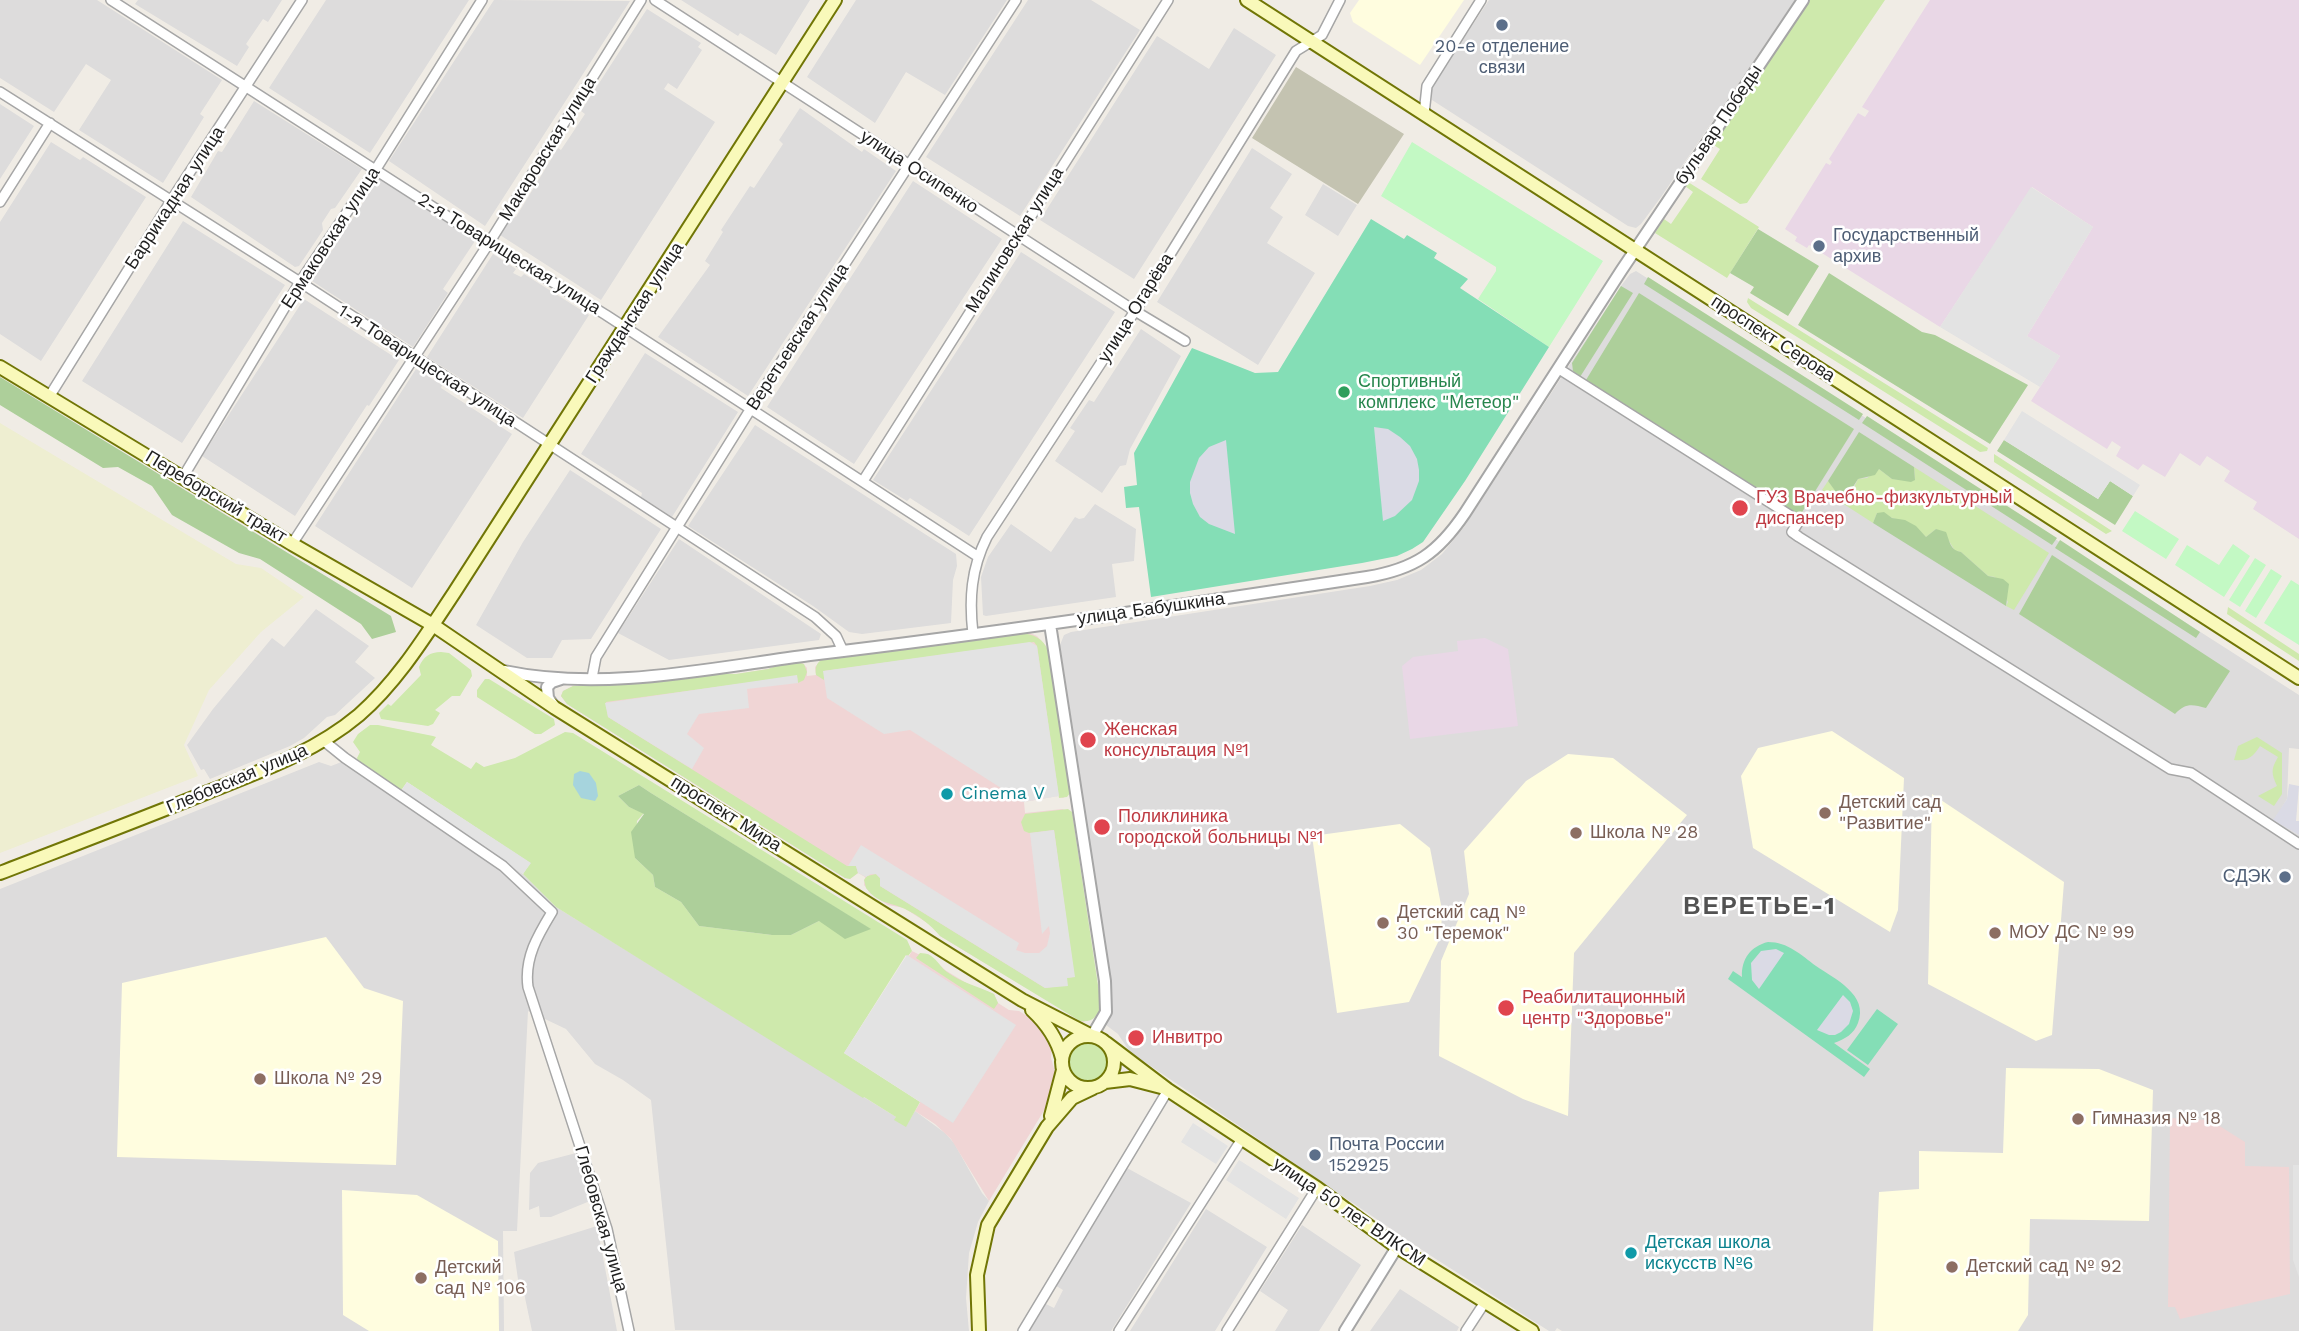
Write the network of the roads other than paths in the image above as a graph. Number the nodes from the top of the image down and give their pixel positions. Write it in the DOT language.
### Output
graph roads {
  1 [pos="111,0"];
  2 [pos="302,0"];
  3 [pos="482,0"];
  4 [pos="641,0"];
  5 [pos="655,0"];
  6 [pos="835,0"];
  7 [pos="1016,0"];
  8 [pos="1168,0"];
  9 [pos="1247,0"];
  10 [pos="1340,0"];
  11 [pos="1481,0"];
  12 [pos="1803,0"];
  13 [pos="126,4"];
  14 [pos="1311,41"];
  15 [pos="782,83"];
  16 [pos="246,87"];
  17 [pos="0,92"];
  18 [pos="1424,114"];
  19 [pos="50,124"];
  20 [pos="910,166"];
  21 [pos="376,169"];
  22 [pos="171,201"];
  23 [pos="0,202"];
  24 [pos="1018,235"];
  25 [pos="489,243"];
  26 [pos="1636,250"];
  27 [pos="300,282"];
  28 [pos="1135,311"];
  29 [pos="626,328"];
  30 [pos="1185,341"];
  31 [pos="413,357"];
  32 [pos="0,367"];
  33 [pos="1559,369"];
  34 [pos="49,397"];
  35 [pos="750,410"];
  36 [pos="550,446"];
  37 [pos="183,477"];
  38 [pos="863,481"];
  39 [pos="676,528"];
  40 [pos="292,544"];
  41 [pos="977,556"];
  42 [pos="1049,624"];
  43 [pos="433,625"];
  44 [pos="973,634"];
  45 [pos="843,652"];
  46 [pos="502,670"];
  47 [pos="574,677"];
  48 [pos="592,678"];
  49 [pos="2299,678"];
  50 [pos="555,708"];
  51 [pos="324,741"];
  52 [pos="2299,844"];
  53 [pos="0,873"];
  54 [pos="1022,1000"];
  55 [pos="1093,1036"];
  56 [pos="1106,1043"];
  57 [pos="1063,1064"];
  58 [pos="1099,1085"];
  59 [pos="1168,1090"];
  60 [pos="1047,1126"];
  61 [pos="1242,1139"];
  62 [pos="1317,1188"];
  63 [pos="1397,1247"];
  64 [pos="1485,1302"];
  65 [pos="629,1331"];
  66 [pos="979,1331"];
  67 [pos="1023,1331"];
  68 [pos="1119,1331"];
  69 [pos="1227,1331"];
  70 [pos="1345,1331"];
  71 [pos="1466,1331"];
  72 [pos="1532,1331"];
  1 -- 13 [label="street, 2-я Товарищеская улица"];
  2 -- 16 [label="street, Баррикадная улица"];
  3 -- 21 [label="street, Ермаковская улица"];
  4 -- 25 [label="street, Макаровская улица"];
  5 -- 15 [label="street, улица Осипенко"];
  6 -- 15 [label="main road, Гражданская улица"];
  7 -- 20 [label="street, Веретьевская улица"];
  8 -- 24 [label="street, Малиновская улица"];
  9 -- 14 [label="main road, проспект Серова"];
  10 -- 14 [label="street, улица Огарёва"];
  11 -- 18 [label="street"];
  12 -- 26 [label="street, бульвар Победы"];
  13 -- 16 [label="street, 2-я Товарищеская улица"];
  14 -- 18 [label="main road, проспект Серова"];
  14 -- 28 [label="street, улица Огарёва"];
  15 -- 20 [label="street, улица Осипенко"];
  15 -- 29 [label="main road, Гражданская улица"];
  16 -- 21 [label="street, 2-я Товарищеская улица"];
  16 -- 22 [label="street, Баррикадная улица"];
  17 -- 19 [label="street, 1-я Товарищеская улица"];
  18 -- 26 [label="main road, проспект Серова"];
  19 -- 22 [label="street, 1-я Товарищеская улица"];
  19 -- 23 [label="street"];
  20 -- 24 [label="street, улица Осипенко"];
  20 -- 35 [label="street, Веретьевская улица"];
  21 -- 25 [label="street, 2-я Товарищеская улица"];
  21 -- 27 [label="street, Ермаковская улица"];
  22 -- 27 [label="street, 1-я Товарищеская улица"];
  22 -- 34 [label="street, Баррикадная улица"];
  24 -- 28 [label="street, улица Осипенко"];
  24 -- 38 [label="street, Малиновская улица"];
  25 -- 29 [label="street, 2-я Товарищеская улица"];
  25 -- 31 [label="street, Макаровская улица"];
  26 -- 33 [label="street, улица Бабушкина"];
  26 -- 49 [label="main road, проспект Серова"];
  27 -- 31 [label="street, 1-я Товарищеская улица"];
  27 -- 37 [label="street, Ермаковская улица"];
  28 -- 30 [label="street, улица Осипенко"];
  28 -- 41 [label="street, улица Огарёва"];
  29 -- 35 [label="street, 2-я Товарищеская улица"];
  29 -- 36 [label="main road, Гражданская улица"];
  31 -- 36 [label="street, 1-я Товарищеская улица"];
  31 -- 40 [label="street, Макаровская улица"];
  32 -- 34 [label="main road, Переборский тракт"];
  33 -- 42 [label="street, улица Бабушкина"];
  33 -- 52 [label="street"];
  34 -- 37 [label="main road, Переборский тракт"];
  35 -- 38 [label="street, 2-я Товарищеская улица"];
  35 -- 39 [label="street, Веретьевская улица"];
  36 -- 39 [label="street, 1-я Товарищеская улица"];
  36 -- 43 [label="main road, Гражданская улица"];
  37 -- 40 [label="main road, Переборский тракт"];
  38 -- 41 [label="street, 2-я Товарищеская улица"];
  39 -- 45 [label="street, 1-я Товарищеская улица"];
  39 -- 48 [label="street, Веретьевская улица"];
  40 -- 43 [label="main road, Переборский тракт"];
  41 -- 44 [label="street, улица Огарёва"];
  42 -- 44 [label="street, улица Бабушкина"];
  42 -- 55 [label="street"];
  43 -- 46 [label="main road, проспект Мира"];
  43 -- 51 [label="main road, Глебовская улица"];
  44 -- 45 [label="street, улица Бабушкина"];
  45 -- 48 [label="street, улица Бабушкина"];
  46 -- 47 [label="street, улица Бабушкина"];
  46 -- 50 [label="main road, проспект Мира"];
  47 -- 48 [label="street, улица Бабушкина"];
  47 -- 50 [label="street"];
  50 -- 54 [label="main road, проспект Мира"];
  51 -- 53 [label="main road, Глебовская улица"];
  51 -- 65 [label="street, Глебовская улица"];
  54 -- 55 [label="main road, проспект Мира"];
  54 -- 57 [label="main road, проспект Мира"];
  55 -- 56 [label="main road, улица 50 лет ВЛКСМ"];
  55 -- 57 [label="main road"];
  56 -- 58 [label="main road"];
  56 -- 59 [label="main road, улица 50 лет ВЛКСМ"];
  57 -- 58 [label="main road"];
  57 -- 60 [label="main road"];
  58 -- 59 [label="main road, улица 50 лет ВЛКСМ"];
  58 -- 60 [label="main road"];
  59 -- 61 [label="main road, улица 50 лет ВЛКСМ"];
  59 -- 67 [label="street"];
  60 -- 66 [label="main road"];
  61 -- 62 [label="main road, улица 50 лет ВЛКСМ"];
  61 -- 68 [label="street"];
  62 -- 63 [label="main road, улица 50 лет ВЛКСМ"];
  62 -- 69 [label="street"];
  63 -- 64 [label="main road, улица 50 лет ВЛКСМ"];
  63 -- 70 [label="street"];
  64 -- 71 [label="street"];
  64 -- 72 [label="main road, улица 50 лет ВЛКСМ"];
}
